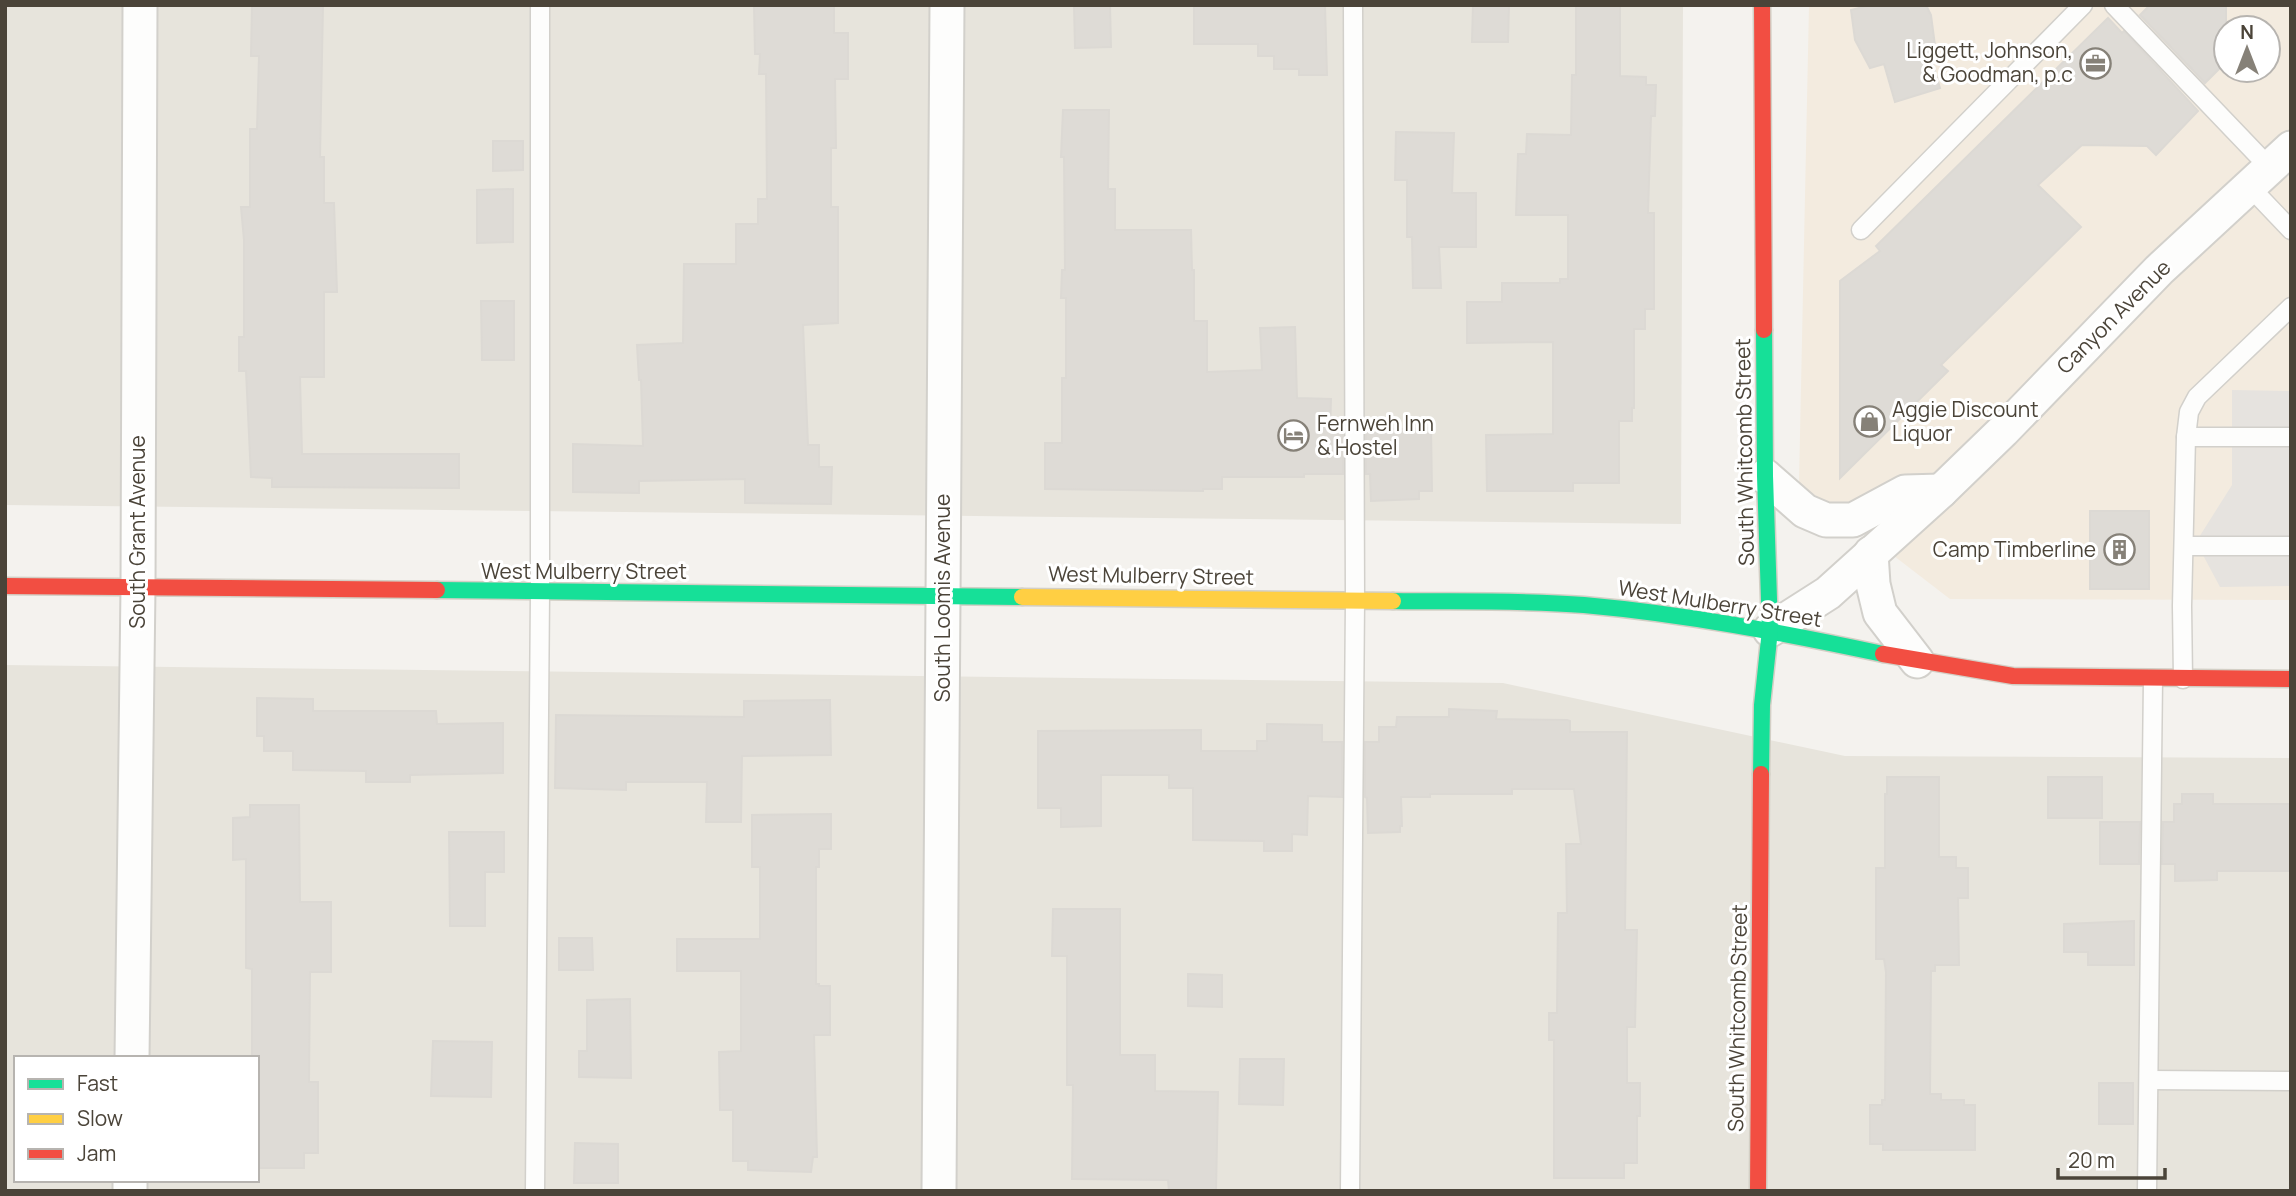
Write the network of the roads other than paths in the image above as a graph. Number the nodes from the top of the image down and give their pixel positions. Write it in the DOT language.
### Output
graph roads {
  1 [pos="140,5"];
  2 [pos="540,5"];
  3 [pos="947,5"];
  4 [pos="1353,5"];
  5 [pos="1762,5"];
  6 [pos="2083,5"];
  7 [pos="2114,5"];
  8 [pos="2270,168"];
  9 [pos="1861,230"];
  10 [pos="2291,230"];
  11 [pos="2288,313"];
  12 [pos="2186,437"];
  13 [pos="2291,438"];
  14 [pos="1765,476"];
  15 [pos="1941,491"];
  16 [pos="2184,546"];
  17 [pos="2291,546"];
  18 [pos="1871,553"];
  19 [pos="5,586"];
  20 [pos="138,589"];
  21 [pos="540,593"];
  22 [pos="943,595"];
  23 [pos="1355,600"];
  24 [pos="1770,630"];
  25 [pos="1917,662"];
  26 [pos="2153,679"];
  27 [pos="2183,679"];
  28 [pos="2291,679"];
  29 [pos="132,1056"];
  30 [pos="2149,1080"];
  31 [pos="2291,1081"];
  32 [pos="535,1191"];
  33 [pos="939,1191"];
  34 [pos="1350,1191"];
  35 [pos="1758,1191"];
  36 [pos="2147,1191"];
  1 -- 20 [label="street, South Grant Avenue"];
  2 -- 21 [label="lane"];
  3 -- 22 [label="street, South Loomis Avenue"];
  4 -- 23 [label="lane"];
  5 -- 14 [label="main road, South Whitcomb Street"];
  6 -- 9 [label="lane"];
  7 -- 8 [label="lane"];
  8 -- 10 [label="lane"];
  8 -- 15 [label="street, Canyon Avenue"];
  11 -- 12 [label="lane"];
  12 -- 13 [label="lane"];
  12 -- 16 [label="lane"];
  14 -- 15 [label="street"];
  14 -- 24 [label="main road, South Whitcomb Street"];
  15 -- 18 [label="street, Canyon Avenue"];
  16 -- 17 [label="lane"];
  16 -- 27 [label="lane"];
  18 -- 24 [label="street, Canyon Avenue"];
  18 -- 25 [label="street"];
  19 -- 20 [label="main road, West Mulberry Street"];
  20 -- 21 [label="main road, West Mulberry Street"];
  20 -- 29 [label="street, South Grant Avenue"];
  21 -- 22 [label="main road, West Mulberry Street"];
  21 -- 32 [label="lane"];
  22 -- 23 [label="main road, West Mulberry Street"];
  22 -- 33 [label="street, South Loomis Avenue"];
  23 -- 24 [label="main road, West Mulberry Street"];
  23 -- 34 [label="lane"];
  24 -- 25 [label="main road, West Mulberry Street"];
  24 -- 35 [label="main road, South Whitcomb Street"];
  25 -- 26 [label="main road, West Mulberry Street"];
  26 -- 27 [label="main road, West Mulberry Street"];
  26 -- 30 [label="lane"];
  27 -- 28 [label="main road, West Mulberry Street"];
  30 -- 31 [label="lane"];
  30 -- 36 [label="lane"];
}
